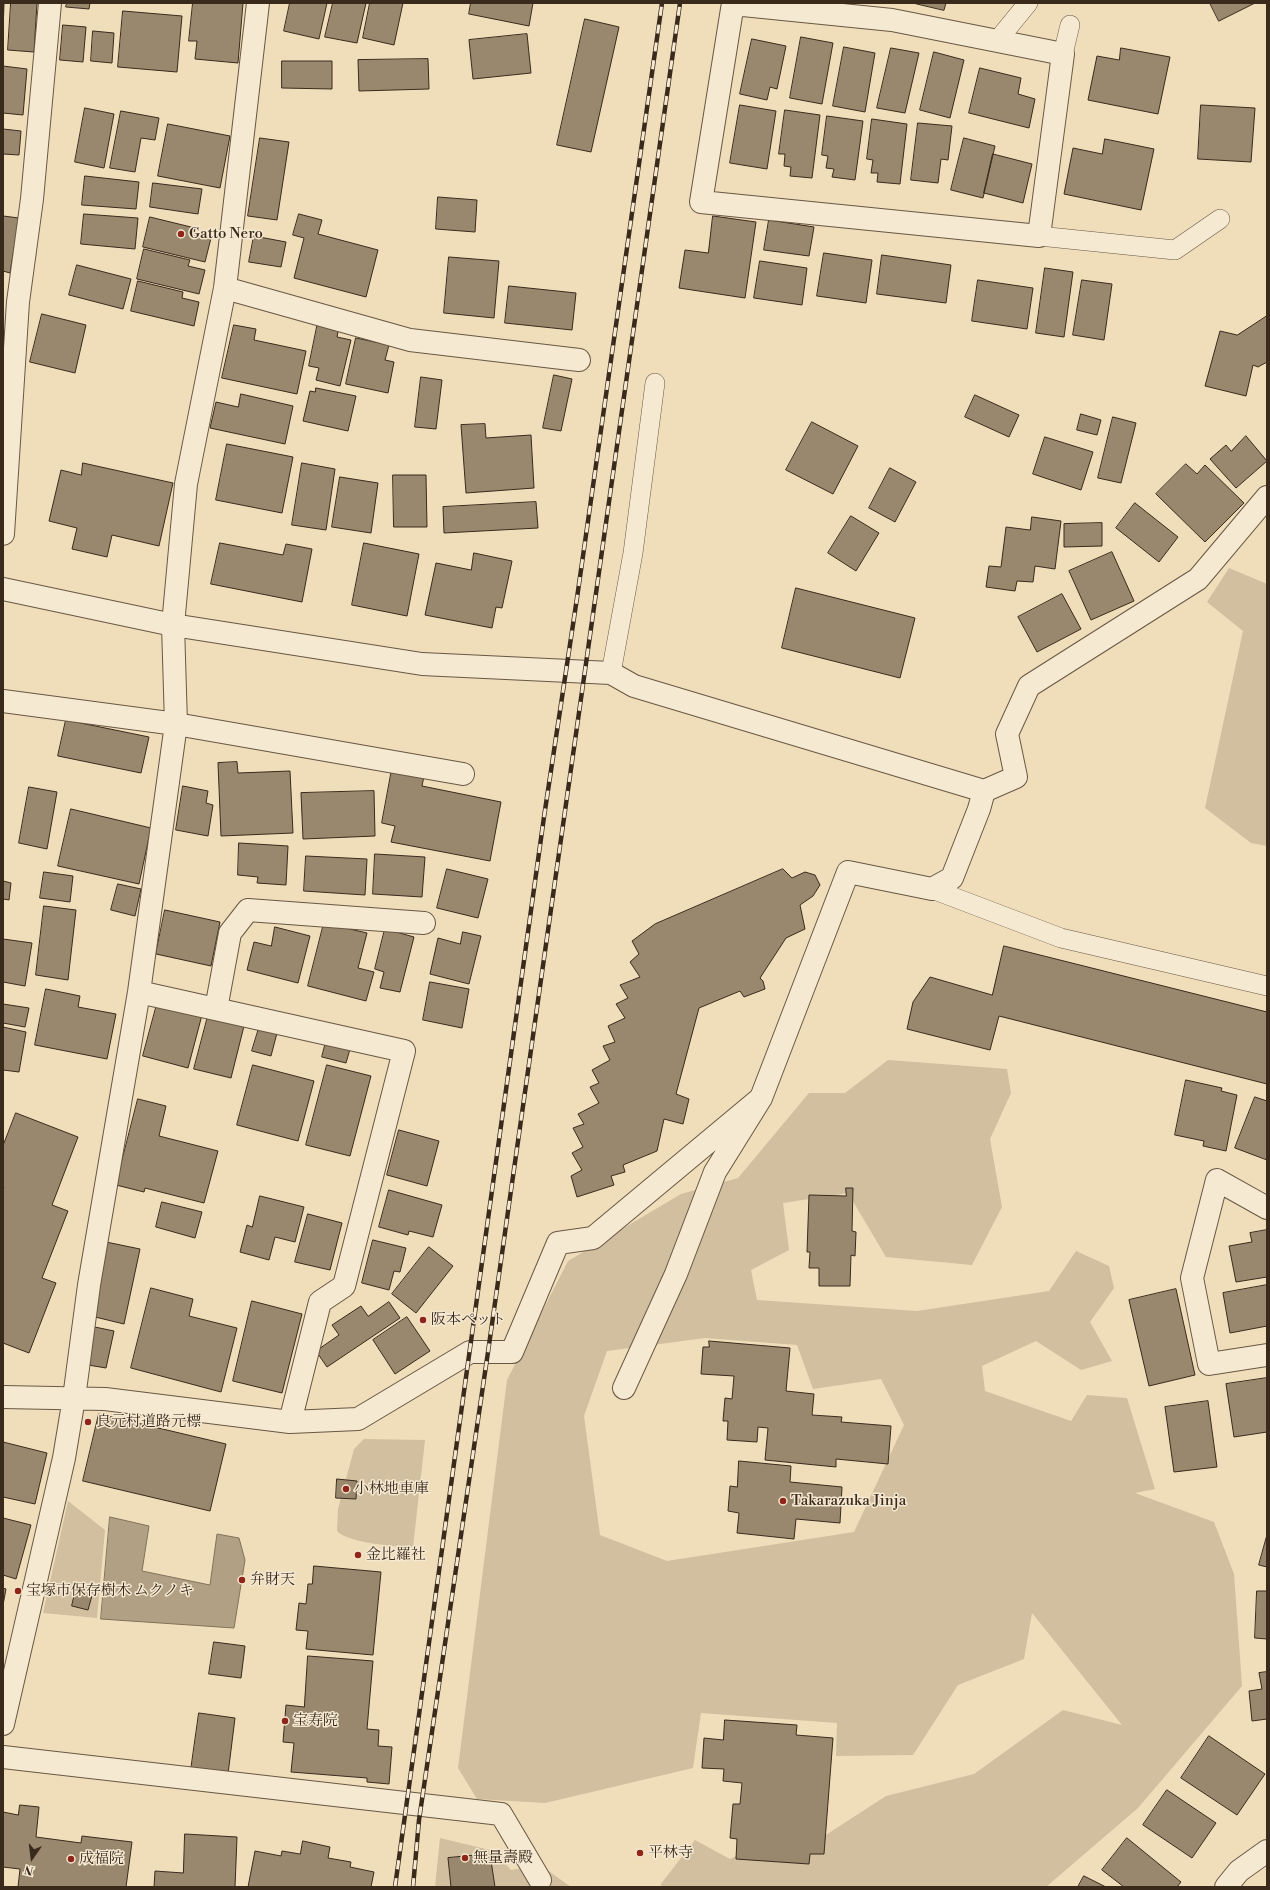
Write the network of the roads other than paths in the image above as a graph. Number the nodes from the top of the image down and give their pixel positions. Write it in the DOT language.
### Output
graph roads {
  1 [pos="50,3"];
  2 [pos="258,3"];
  3 [pos="733,3"];
  4 [pos="1028,3"];
  5 [pos="893,12"];
  6 [pos="1070,26"];
  7 [pos="997,41"];
  8 [pos="1063,54"];
  9 [pos="1220,219"];
  10 [pos="1039,236"];
  11 [pos="225,288"];
  12 [pos="579,360"];
  13 [pos="655,383"];
  14 [pos="1267,496"];
  15 [pos="3,534"];
  16 [pos="3,589"];
  17 [pos="173,624"];
  18 [pos="611,673"];
  19 [pos="3,702"];
  20 [pos="176,724"];
  21 [pos="463,774"];
  22 [pos="982,800"];
  23 [pos="932,889"];
  24 [pos="424,924"];
  25 [pos="1267,986"];
  26 [pos="139,992"];
  27 [pos="216,1009"];
  28 [pos="761,1098"];
  29 [pos="1267,1208"];
  30 [pos="1267,1355"];
  31 [pos="624,1388"];
  32 [pos="3,1397"];
  33 [pos="74,1398"];
  34 [pos="290,1422"];
  35 [pos="3,1724"];
  36 [pos="3,1757"];
  37 [pos="1267,1850"];
  38 [pos="540,1880"];
  39 [pos="1226,1887"];
  1 -- 15 [label="street"];
  2 -- 11 [label="street"];
  3 -- 5 [label="street"];
  3 -- 10 [label="street"];
  4 -- 7 [label="lane"];
  5 -- 7 [label="street"];
  6 -- 8 [label="lane"];
  7 -- 8 [label="street"];
  8 -- 10 [label="street"];
  9 -- 10 [label="lane"];
  11 -- 12 [label="street"];
  11 -- 17 [label="street"];
  13 -- 18 [label="lane"];
  14 -- 22 [label="street"];
  16 -- 17 [label="street"];
  17 -- 18 [label="street"];
  17 -- 20 [label="street"];
  18 -- 22 [label="street"];
  19 -- 20 [label="street"];
  20 -- 21 [label="street"];
  20 -- 26 [label="street"];
  22 -- 23 [label="street"];
  23 -- 25 [label="lane"];
  23 -- 28 [label="street"];
  24 -- 27 [label="street"];
  26 -- 27 [label="street"];
  26 -- 33 [label="street"];
  27 -- 34 [label="street"];
  28 -- 31 [label="street"];
  28 -- 34 [label="street"];
  29 -- 30 [label="street"];
  32 -- 33 [label="street"];
  33 -- 34 [label="street"];
  33 -- 35 [label="street"];
  36 -- 38 [label="street"];
  37 -- 39 [label="street"];
}
